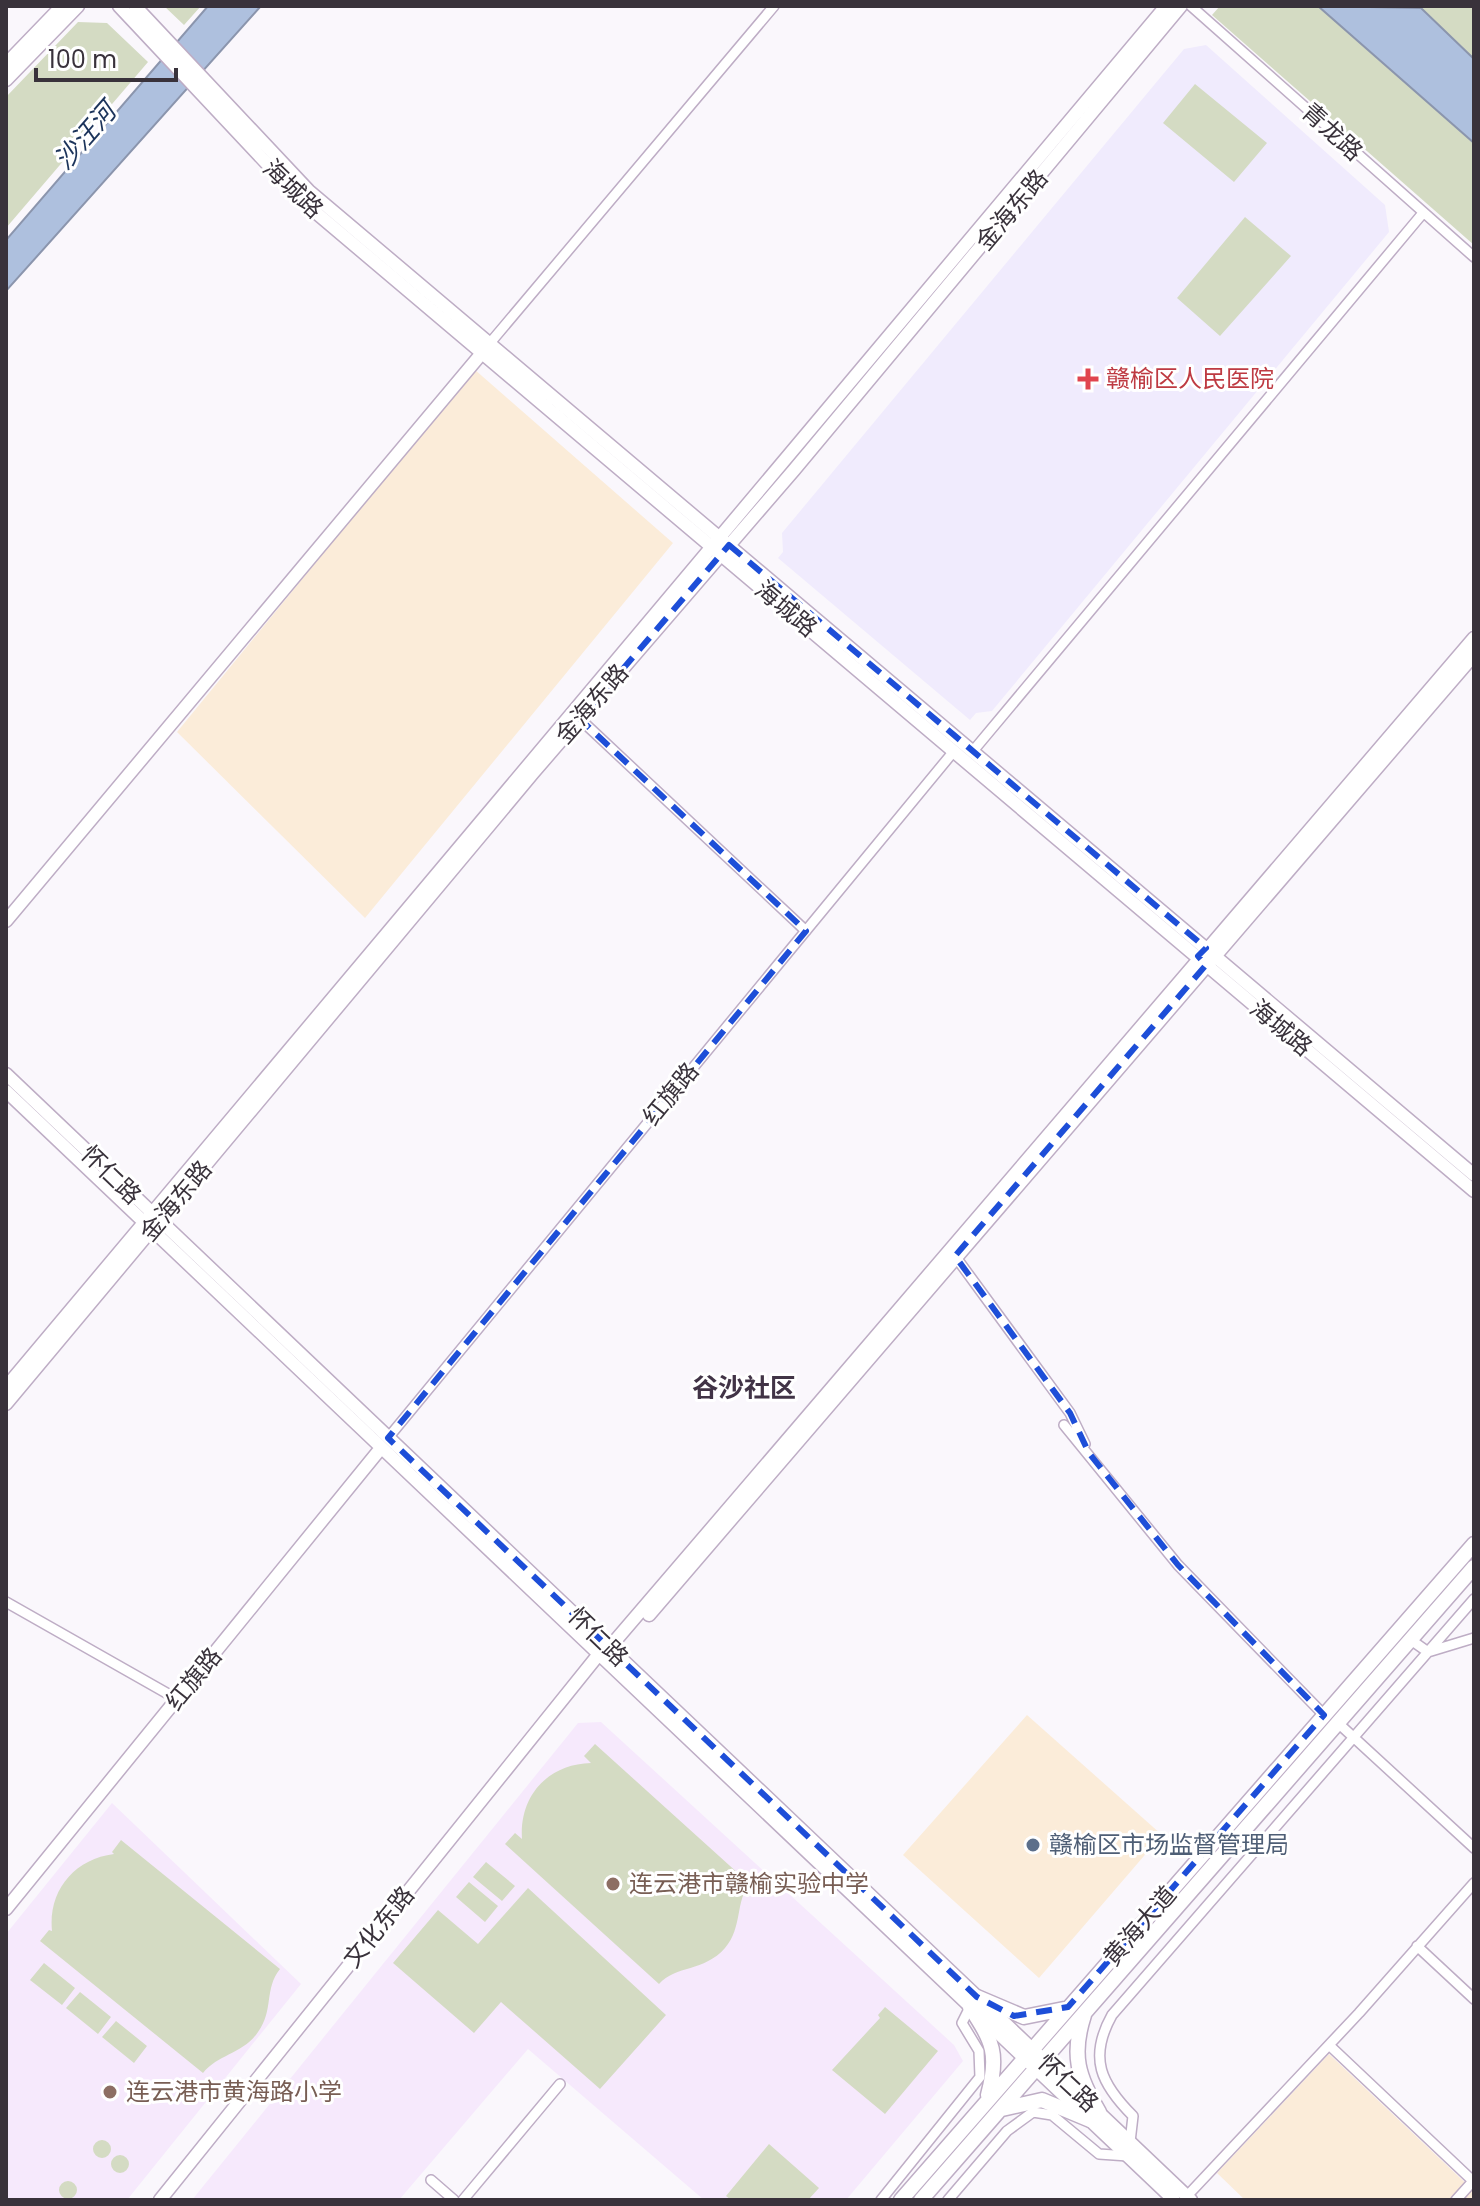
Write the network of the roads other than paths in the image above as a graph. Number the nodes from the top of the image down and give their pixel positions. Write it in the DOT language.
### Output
graph roads {
  1 [pos="62,6"];
  2 [pos="78,6"];
  3 [pos="119,6"];
  4 [pos="135,6"];
  5 [pos="774,6"];
  6 [pos="1166,6"];
  7 [pos="1181,6"];
  8 [pos="1191,6"];
  9 [pos="144,24"];
  10 [pos="6,64"];
  11 [pos="6,80"];
  12 [pos="1423,213"];
  13 [pos="1474,257"];
  14 [pos="486,348"];
  15 [pos="720,546"];
  16 [pos="1474,638"];
  17 [pos="1474,655"];
  18 [pos="580,719"];
  19 [pos="954,751"];
  20 [pos="973,751"];
  21 [pos="6,921"];
  22 [pos="806,931"];
  23 [pos="1206,956"];
  24 [pos="6,1074"];
  25 [pos="6,1091"];
  26 [pos="1474,1175"];
  27 [pos="1474,1191"];
  28 [pos="151,1221"];
  29 [pos="955,1256"];
  30 [pos="6,1387"];
  31 [pos="6,1404"];
  32 [pos="1064,1425"];
  33 [pos="385,1443"];
  34 [pos="1089,1453"];
  35 [pos="1474,1544"];
  36 [pos="1474,1567"];
  37 [pos="1474,1599"];
  38 [pos="6,1602"];
  39 [pos="1474,1638"];
  40 [pos="1411,1640"];
  41 [pos="608,1652"];
  42 [pos="1428,1652"];
  43 [pos="177,1699"];
  44 [pos="1331,1719"];
  45 [pos="1353,1738"];
  46 [pos="1474,1848"];
  47 [pos="1474,1883"];
  48 [pos="6,1909"];
  49 [pos="1417,1946"];
  50 [pos="1474,1999"];
  51 [pos="974,2002"];
  52 [pos="1068,2007"];
  53 [pos="1085,2011"];
  54 [pos="1329,2045"];
  55 [pos="1033,2058"];
  56 [pos="560,2084"];
  57 [pos="992,2105"];
  58 [pos="1094,2116"];
  59 [pos="1130,2142"];
  60 [pos="1128,2156"];
  61 [pos="431,2180"];
  62 [pos="1474,2181"];
  63 [pos="1184,2199"];
  64 [pos="160,2200"];
  65 [pos="454,2200"];
  66 [pos="463,2200"];
  67 [pos="881,2200"];
  68 [pos="901,2200"];
  69 [pos="921,2200"];
  70 [pos="948,2200"];
  71 [pos="1456,2200"];
  1 -- 10 [label="main road"];
  2 -- 11 [label="main road"];
  3 -- 9 [label="main road, 海城路"];
  4 -- 9 [label="main road, 海城路"];
  5 -- 14 [label="street"];
  6 -- 15 [label="main road, 金海东路"];
  7 -- 15 [label="main road, 金海东路"];
  8 -- 12 [label="street, 青龙路"];
  9 -- 14 [label="main road, 海城路"];
  12 -- 13 [label="street, 青龙路"];
  12 -- 20 [label="street"];
  14 -- 15 [label="main road, 海城路"];
  14 -- 21 [label="main road"];
  15 -- 18 [label="main road, 金海东路"];
  15 -- 19 [label="main road, 海城路"];
  15 -- 20 [label="main road, 海城路"];
  15 -- 28 [label="main road, 金海东路"];
  16 -- 23 [label="main road"];
  17 -- 23 [label="main road"];
  18 -- 22 [label="street"];
  18 -- 28 [label="main road, 金海东路"];
  19 -- 22 [label="street, 红旗路"];
  19 -- 23 [label="main road, 海城路"];
  20 -- 23 [label="main road, 海城路"];
  22 -- 33 [label="street, 红旗路"];
  23 -- 26 [label="main road, 海城路"];
  23 -- 27 [label="main road, 海城路"];
  23 -- 29 [label="main road"];
  23 -- 41 [label="main road"];
  24 -- 28 [label="main road, 怀仁路"];
  25 -- 28 [label="main road, 怀仁路"];
  28 -- 30 [label="main road, 金海东路"];
  28 -- 31 [label="main road, 金海东路"];
  28 -- 33 [label="main road, 怀仁路"];
  29 -- 34 [label="street"];
  29 -- 41 [label="main road"];
  32 -- 34 [label="street"];
  33 -- 41 [label="main road, 怀仁路"];
  33 -- 43 [label="main road, 红旗路"];
  34 -- 44 [label="street"];
  35 -- 44 [label="main road, 黄海大道"];
  36 -- 40 [label="main road, 黄海大道"];
  37 -- 42 [label="street"];
  38 -- 43 [label="street"];
  39 -- 42 [label="street"];
  40 -- 42 [label="street"];
  40 -- 44 [label="main road, 黄海大道"];
  41 -- 51 [label="main road, 怀仁路"];
  41 -- 64 [label="main road, 文化东路"];
  42 -- 45 [label="street"];
  43 -- 48 [label="main road, 红旗路"];
  44 -- 45 [label="street"];
  44 -- 52 [label="main road, 黄海大道"];
  44 -- 53 [label="main road, 黄海大道"];
  45 -- 46 [label="street"];
  45 -- 59 [label="street"];
  47 -- 49 [label="street"];
  49 -- 50 [label="street"];
  49 -- 54 [label="street"];
  51 -- 52 [label="main road"];
  51 -- 55 [label="main road, 怀仁路"];
  51 -- 57 [label="main road"];
  51 -- 67 [label="street"];
  52 -- 55 [label="main road, 黄海大道"];
  53 -- 55 [label="main road, 黄海大道"];
  53 -- 58 [label="main road"];
  54 -- 62 [label="street"];
  54 -- 63 [label="street"];
  55 -- 57 [label="main road, 黄海大道"];
  55 -- 58 [label="main road, 怀仁路"];
  56 -- 66 [label="street"];
  57 -- 58 [label="main road"];
  57 -- 68 [label="main road, 黄海大道"];
  57 -- 69 [label="main road, 黄海大道"];
  58 -- 59 [label="main road, 怀仁路"];
  58 -- 60 [label="main road, 怀仁路"];
  59 -- 63 [label="main road, 怀仁路"];
  60 -- 63 [label="main road, 怀仁路"];
  60 -- 70 [label="street"];
  61 -- 65 [label="street"];
  62 -- 71 [label="street"];
}
